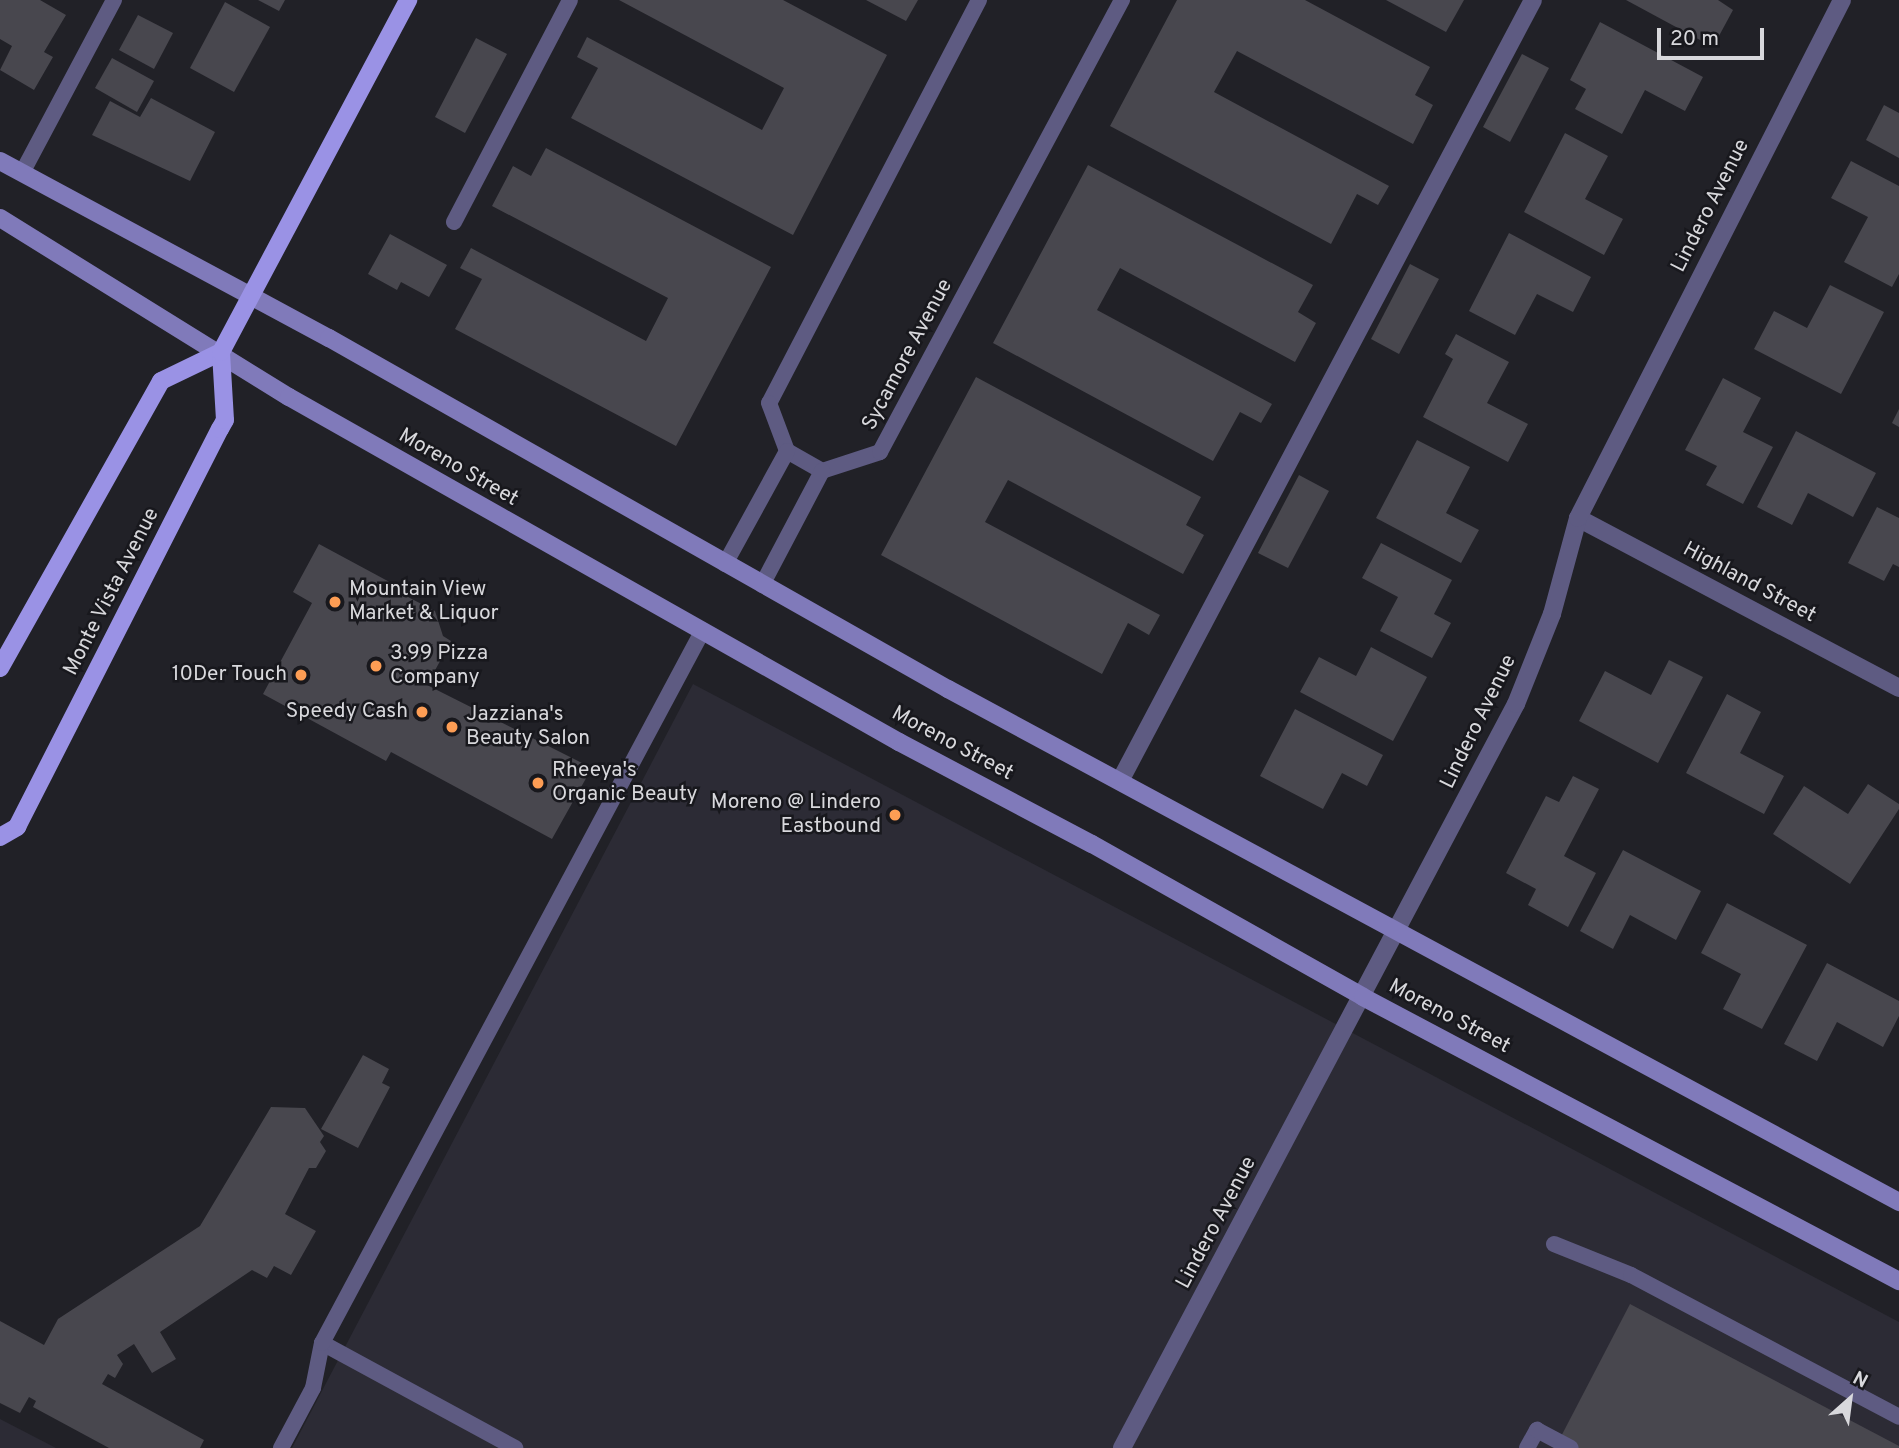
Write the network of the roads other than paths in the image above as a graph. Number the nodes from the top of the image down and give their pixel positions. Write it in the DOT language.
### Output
graph roads {
  1 [pos="114,0"];
  2 [pos="408,0"];
  3 [pos="570,0"];
  4 [pos="979,0"];
  5 [pos="1122,0"];
  6 [pos="1533,0"];
  7 [pos="1842,0"];
  8 [pos="0,161"];
  9 [pos="22,173"];
  10 [pos="0,218"];
  11 [pos="454,222"];
  12 [pos="250,299"];
  13 [pos="221,352"];
  14 [pos="787,451"];
  15 [pos="822,471"];
  16 [pos="1578,518"];
  17 [pos="725,564"];
  18 [pos="762,585"];
  19 [pos="703,630"];
  20 [pos="1,665"];
  21 [pos="1899,688"];
  22 [pos="1120,780"];
  23 [pos="0,837"];
  24 [pos="1397,933"];
  25 [pos="1363,997"];
  26 [pos="1899,1202"];
  27 [pos="1554,1244"];
  28 [pos="1899,1281"];
  29 [pos="322,1343"];
  30 [pos="1899,1417"];
  31 [pos="281,1448"];
  32 [pos="515,1448"];
  33 [pos="1122,1448"];
  34 [pos="1527,1448"];
  35 [pos="1571,1448"];
  1 -- 9 [label="lane"];
  2 -- 12 [label="main road"];
  3 -- 11 [label="lane"];
  4 -- 14 [label="lane"];
  5 -- 15 [label="lane, Sycamore Avenue"];
  6 -- 22 [label="street"];
  7 -- 16 [label="street, Lindero Avenue"];
  8 -- 9 [label="street"];
  9 -- 12 [label="street"];
  10 -- 13 [label="street, Moreno Street"];
  12 -- 13 [label="main road"];
  12 -- 17 [label="street"];
  13 -- 19 [label="street, Moreno Street"];
  13 -- 20 [label="main road"];
  13 -- 23 [label="main road, Monte Vista Avenue"];
  14 -- 15 [label="lane"];
  14 -- 17 [label="lane"];
  15 -- 18 [label="lane"];
  16 -- 21 [label="street, Highland Street"];
  16 -- 24 [label="street, Lindero Avenue"];
  17 -- 18 [label="street"];
  18 -- 22 [label="street"];
  19 -- 25 [label="street, Moreno Street"];
  19 -- 29 [label="lane"];
  22 -- 24 [label="street"];
  24 -- 25 [label="street, Lindero Avenue"];
  24 -- 26 [label="street"];
  25 -- 28 [label="street, Moreno Street"];
  25 -- 33 [label="street, Lindero Avenue"];
  27 -- 30 [label="lane"];
  29 -- 31 [label="lane"];
  29 -- 32 [label="lane"];
  34 -- 35 [label="lane"];
}
